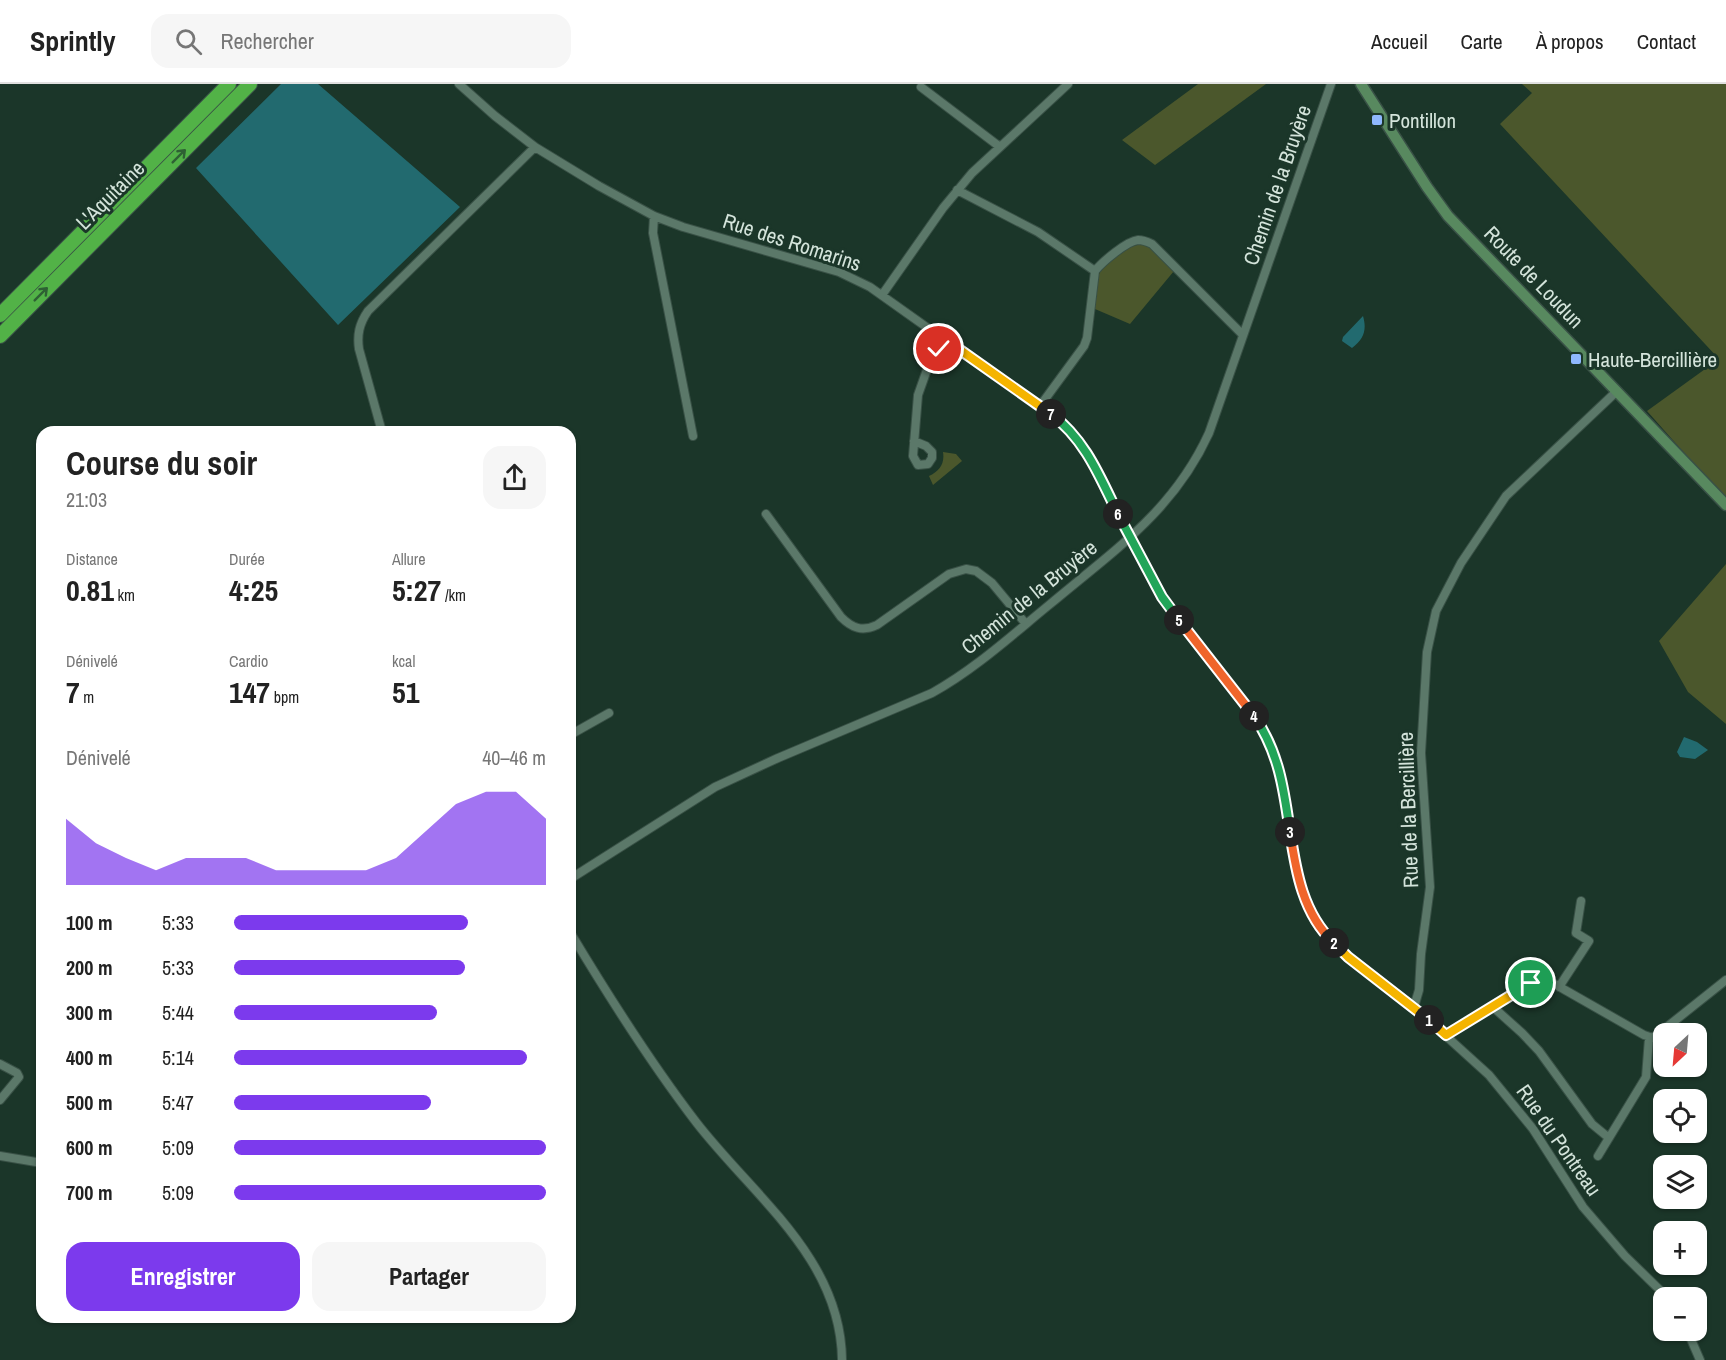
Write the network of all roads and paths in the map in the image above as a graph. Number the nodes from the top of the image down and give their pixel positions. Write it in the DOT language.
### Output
graph roads {
  1 [pos="230,84"];
  2 [pos="250,84"];
  3 [pos="459,84"];
  4 [pos="1068,84"];
  5 [pos="1331,84"];
  6 [pos="1361,84"];
  7 [pos="921,87"];
  8 [pos="536,147"];
  9 [pos="1000,147"];
  10 [pos="957,190"];
  11 [pos="654,216"];
  12 [pos="1095,271"];
  13 [pos="882,295"];
  14 [pos="0,315"];
  15 [pos="1243,335"];
  16 [pos="0,336"];
  17 [pos="946,340"];
  18 [pos="1617,391"];
  19 [pos="1040,406"];
  20 [pos="380,426"];
  21 [pos="693,436"];
  22 [pos="914,441"];
  23 [pos="1726,505"];
  24 [pos="766,514"];
  25 [pos="1129,538"];
  26 [pos="1026,624"];
  27 [pos="609,713"];
  28 [pos="576,732"];
  29 [pos="576,875"];
  30 [pos="1581,901"];
  31 [pos="576,943"];
  32 [pos="1726,980"];
  33 [pos="1559,987"];
  34 [pos="1414,1007"];
  35 [pos="1493,1007"];
  36 [pos="1446,1035"];
  37 [pos="1649,1038"];
  38 [pos="0,1064"];
  39 [pos="0,1100"];
  40 [pos="1609,1138"];
  41 [pos="0,1156"];
  42 [pos="1598,1156"];
  43 [pos="36,1162"];
  44 [pos="1657,1287"];
  45 [pos="1692,1341"];
  46 [pos="842,1360"];
  47 [pos="1700,1360"];
  1 -- 14 [label="highway, L'Aquitaine"];
  16 -- 2 [label="highway, L'Aquitaine, one-way"];
  3 -- 8 [label="street, Rue des Romarins"];
  4 -- 9 [label="street"];
  5 -- 15 [label="street, Chemin de la Bruyère"];
  6 -- 18 [label="main road, Route de Loudun"];
  7 -- 9 [label="street"];
  8 -- 11 [label="street, Rue des Romarins"];
  8 -- 20 [label="street"];
  9 -- 10 [label="street"];
  10 -- 12 [label="street"];
  10 -- 13 [label="street"];
  11 -- 13 [label="street, Rue des Romarins"];
  11 -- 21 [label="street"];
  12 -- 15 [label="street"];
  12 -- 19 [label="street"];
  13 -- 17 [label="street, Rue des Romarins"];
  15 -- 25 [label="street, Chemin de la Bruyère"];
  17 -- 19 [label="street, Rue des Romarins"];
  17 -- 22 [label="street"];
  18 -- 23 [label="main road, Route de Loudun"];
  18 -- 34 [label="street, Rue de la Bercillière"];
  19 -- 25 [label="street, Rue des Romarins"];
  24 -- 26 [label="street"];
  25 -- 26 [label="street, Chemin de la Bruyère"];
  25 -- 34 [label="street, Rue des Romarins"];
  26 -- 29 [label="street, Chemin de la Bruyère"];
  27 -- 28 [label="street"];
  30 -- 33 [label="street"];
  31 -- 46 [label="street"];
  32 -- 37 [label="street"];
  33 -- 35 [label="street"];
  33 -- 37 [label="street"];
  34 -- 36 [label="street, Rue du Pontreau"];
  35 -- 36 [label="street"];
  35 -- 40 [label="street"];
  36 -- 44 [label="street, Rue du Pontreau"];
  37 -- 40 [label="street"];
  38 -- 39 [label="street"];
  40 -- 42 [label="street"];
  41 -- 43 [label="street"];
  45 -- 47 [label="street"];
}
